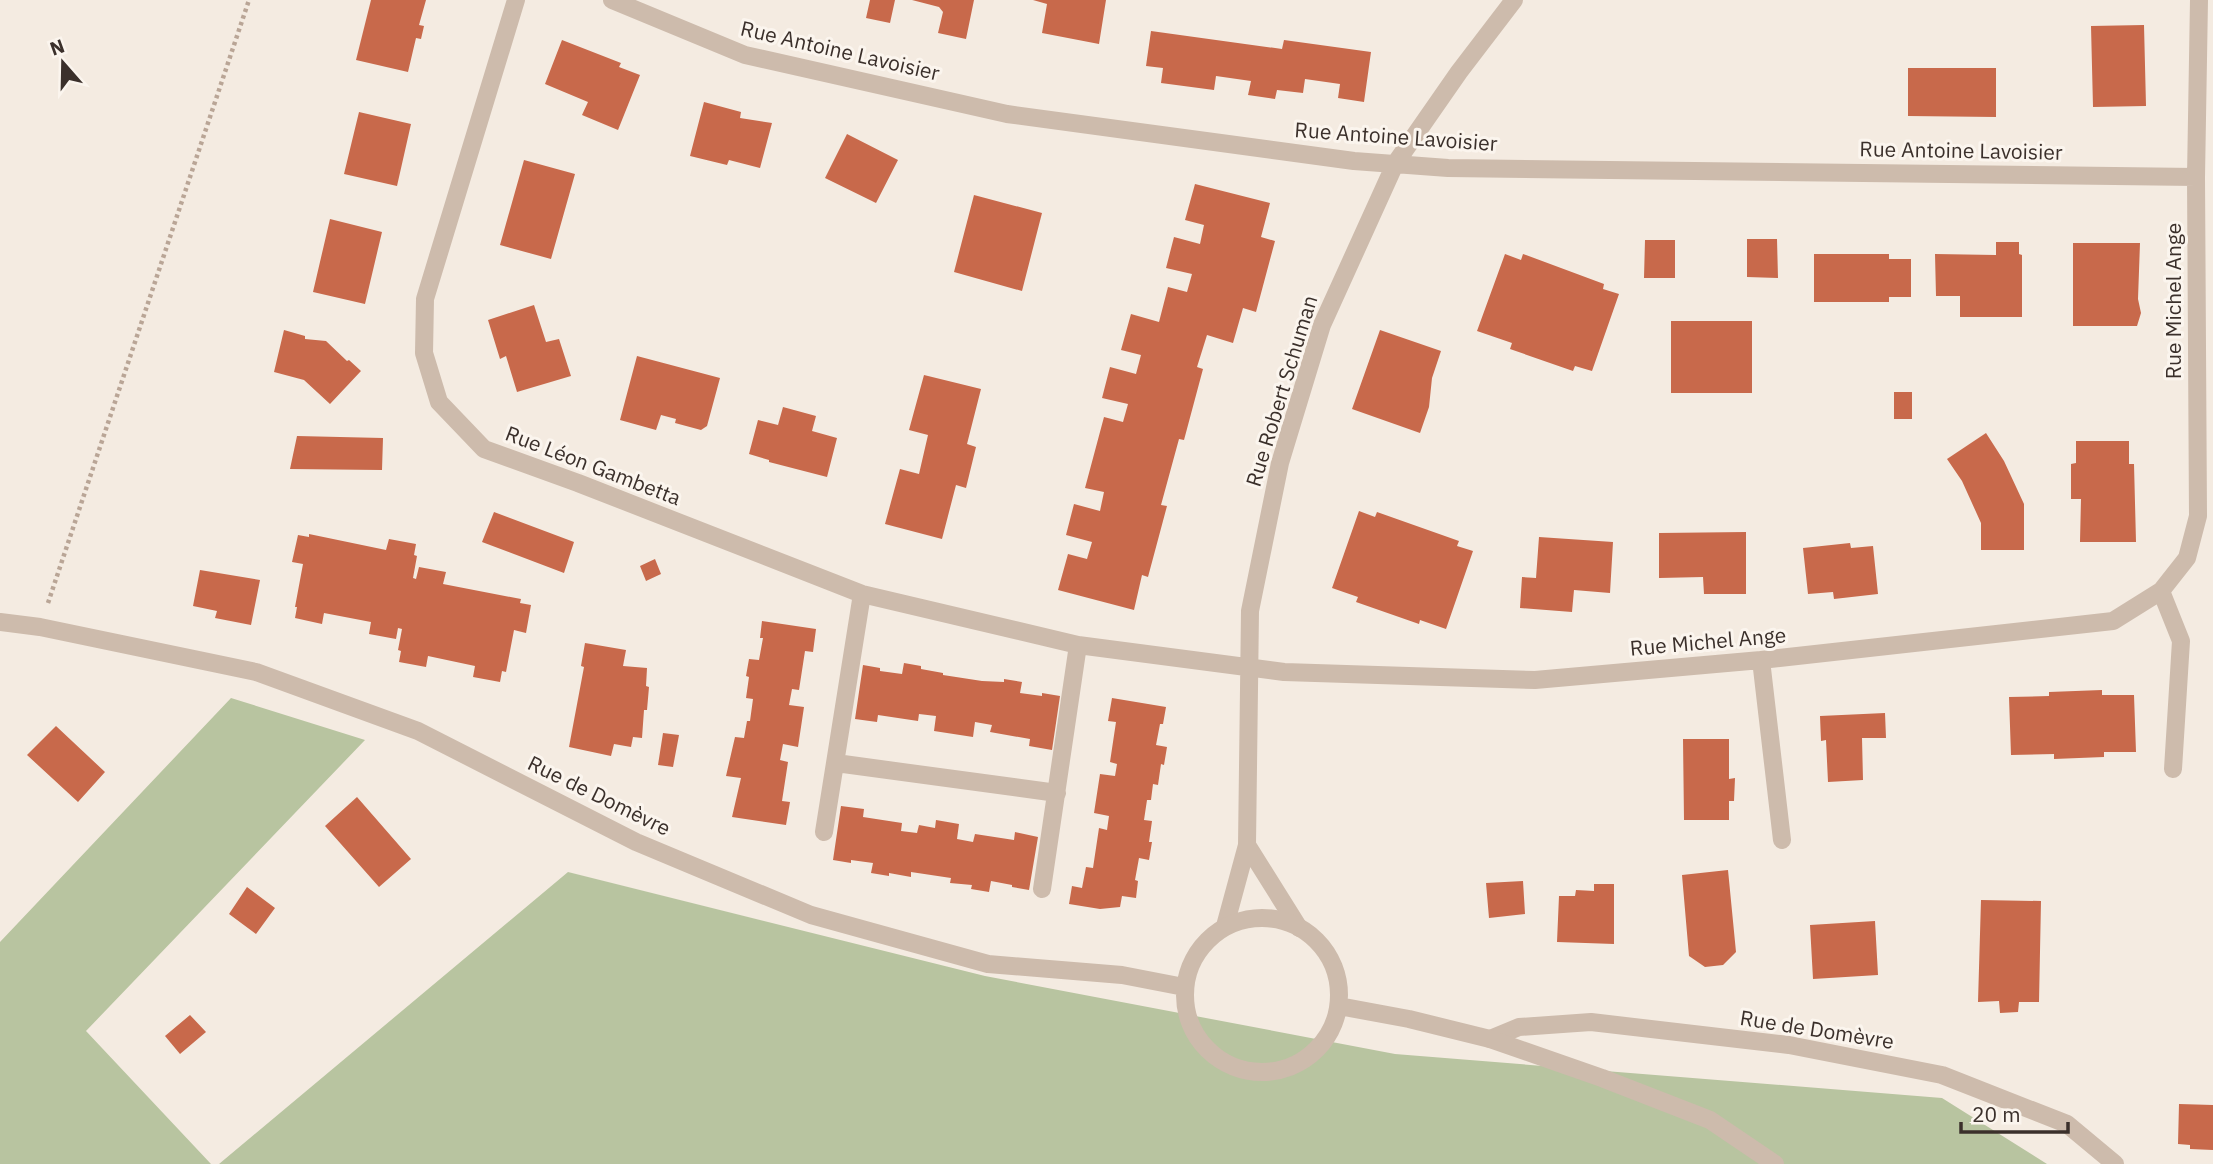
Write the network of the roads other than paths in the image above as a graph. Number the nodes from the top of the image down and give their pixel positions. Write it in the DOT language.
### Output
graph roads {
  1 [pos="516,0"];
  2 [pos="612,0"];
  3 [pos="1514,0"];
  4 [pos="2199,0"];
  5 [pos="1395,164"];
  6 [pos="2196,177"];
  7 [pos="2161,591"];
  8 [pos="862,594"];
  9 [pos="0,622"];
  10 [pos="1078,645"];
  11 [pos="1761,660"];
  12 [pos="1250,668"];
  13 [pos="835,763"];
  14 [pos="2173,768"];
  15 [pos="1057,793"];
  16 [pos="824,832"];
  17 [pos="1782,840"];
  18 [pos="1247,845"];
  19 [pos="1042,889"];
  20 [pos="1225,926"];
  21 [pos="1299,928"];
  22 [pos="1184,987"];
  23 [pos="1339,1006"];
  24 [pos="1490,1039"];
  25 [pos="1775,1164"];
  26 [pos="2115,1164"];
  1 -- 8 [label="street, Rue Léon Gambetta"];
  2 -- 5 [label="street, Rue Antoine Lavoisier"];
  3 -- 5 [label="street, Rue Robert Schuman"];
  4 -- 6 [label="street, Rue Michel Ange"];
  5 -- 6 [label="street, Rue Antoine Lavoisier"];
  5 -- 12 [label="street, Rue Robert Schuman"];
  6 -- 7 [label="street, Rue Michel Ange"];
  7 -- 11 [label="street, Rue Michel Ange"];
  7 -- 14 [label="street"];
  8 -- 10 [label="street, Rue Léon Gambetta"];
  8 -- 13 [label="street"];
  9 -- 22 [label="street, Rue de Domèvre"];
  10 -- 12 [label="street, Rue Léon Gambetta"];
  10 -- 15 [label="street"];
  11 -- 12 [label="street, Rue Michel Ange"];
  11 -- 17 [label="street"];
  12 -- 18 [label="street, Rue Robert Schuman"];
  13 -- 15 [label="street"];
  13 -- 16 [label="street"];
  15 -- 19 [label="street"];
  18 -- 20 [label="street, Rue Robert Schuman"];
  18 -- 21 [label="street"];
  20 -- 21 [label="street"];
  20 -- 22 [label="street"];
  21 -- 23 [label="street"];
  22 -- 23 [label="street"];
  23 -- 24 [label="street"];
  24 -- 25 [label="street"];
  24 -- 26 [label="street, Rue de Domèvre"];
}
